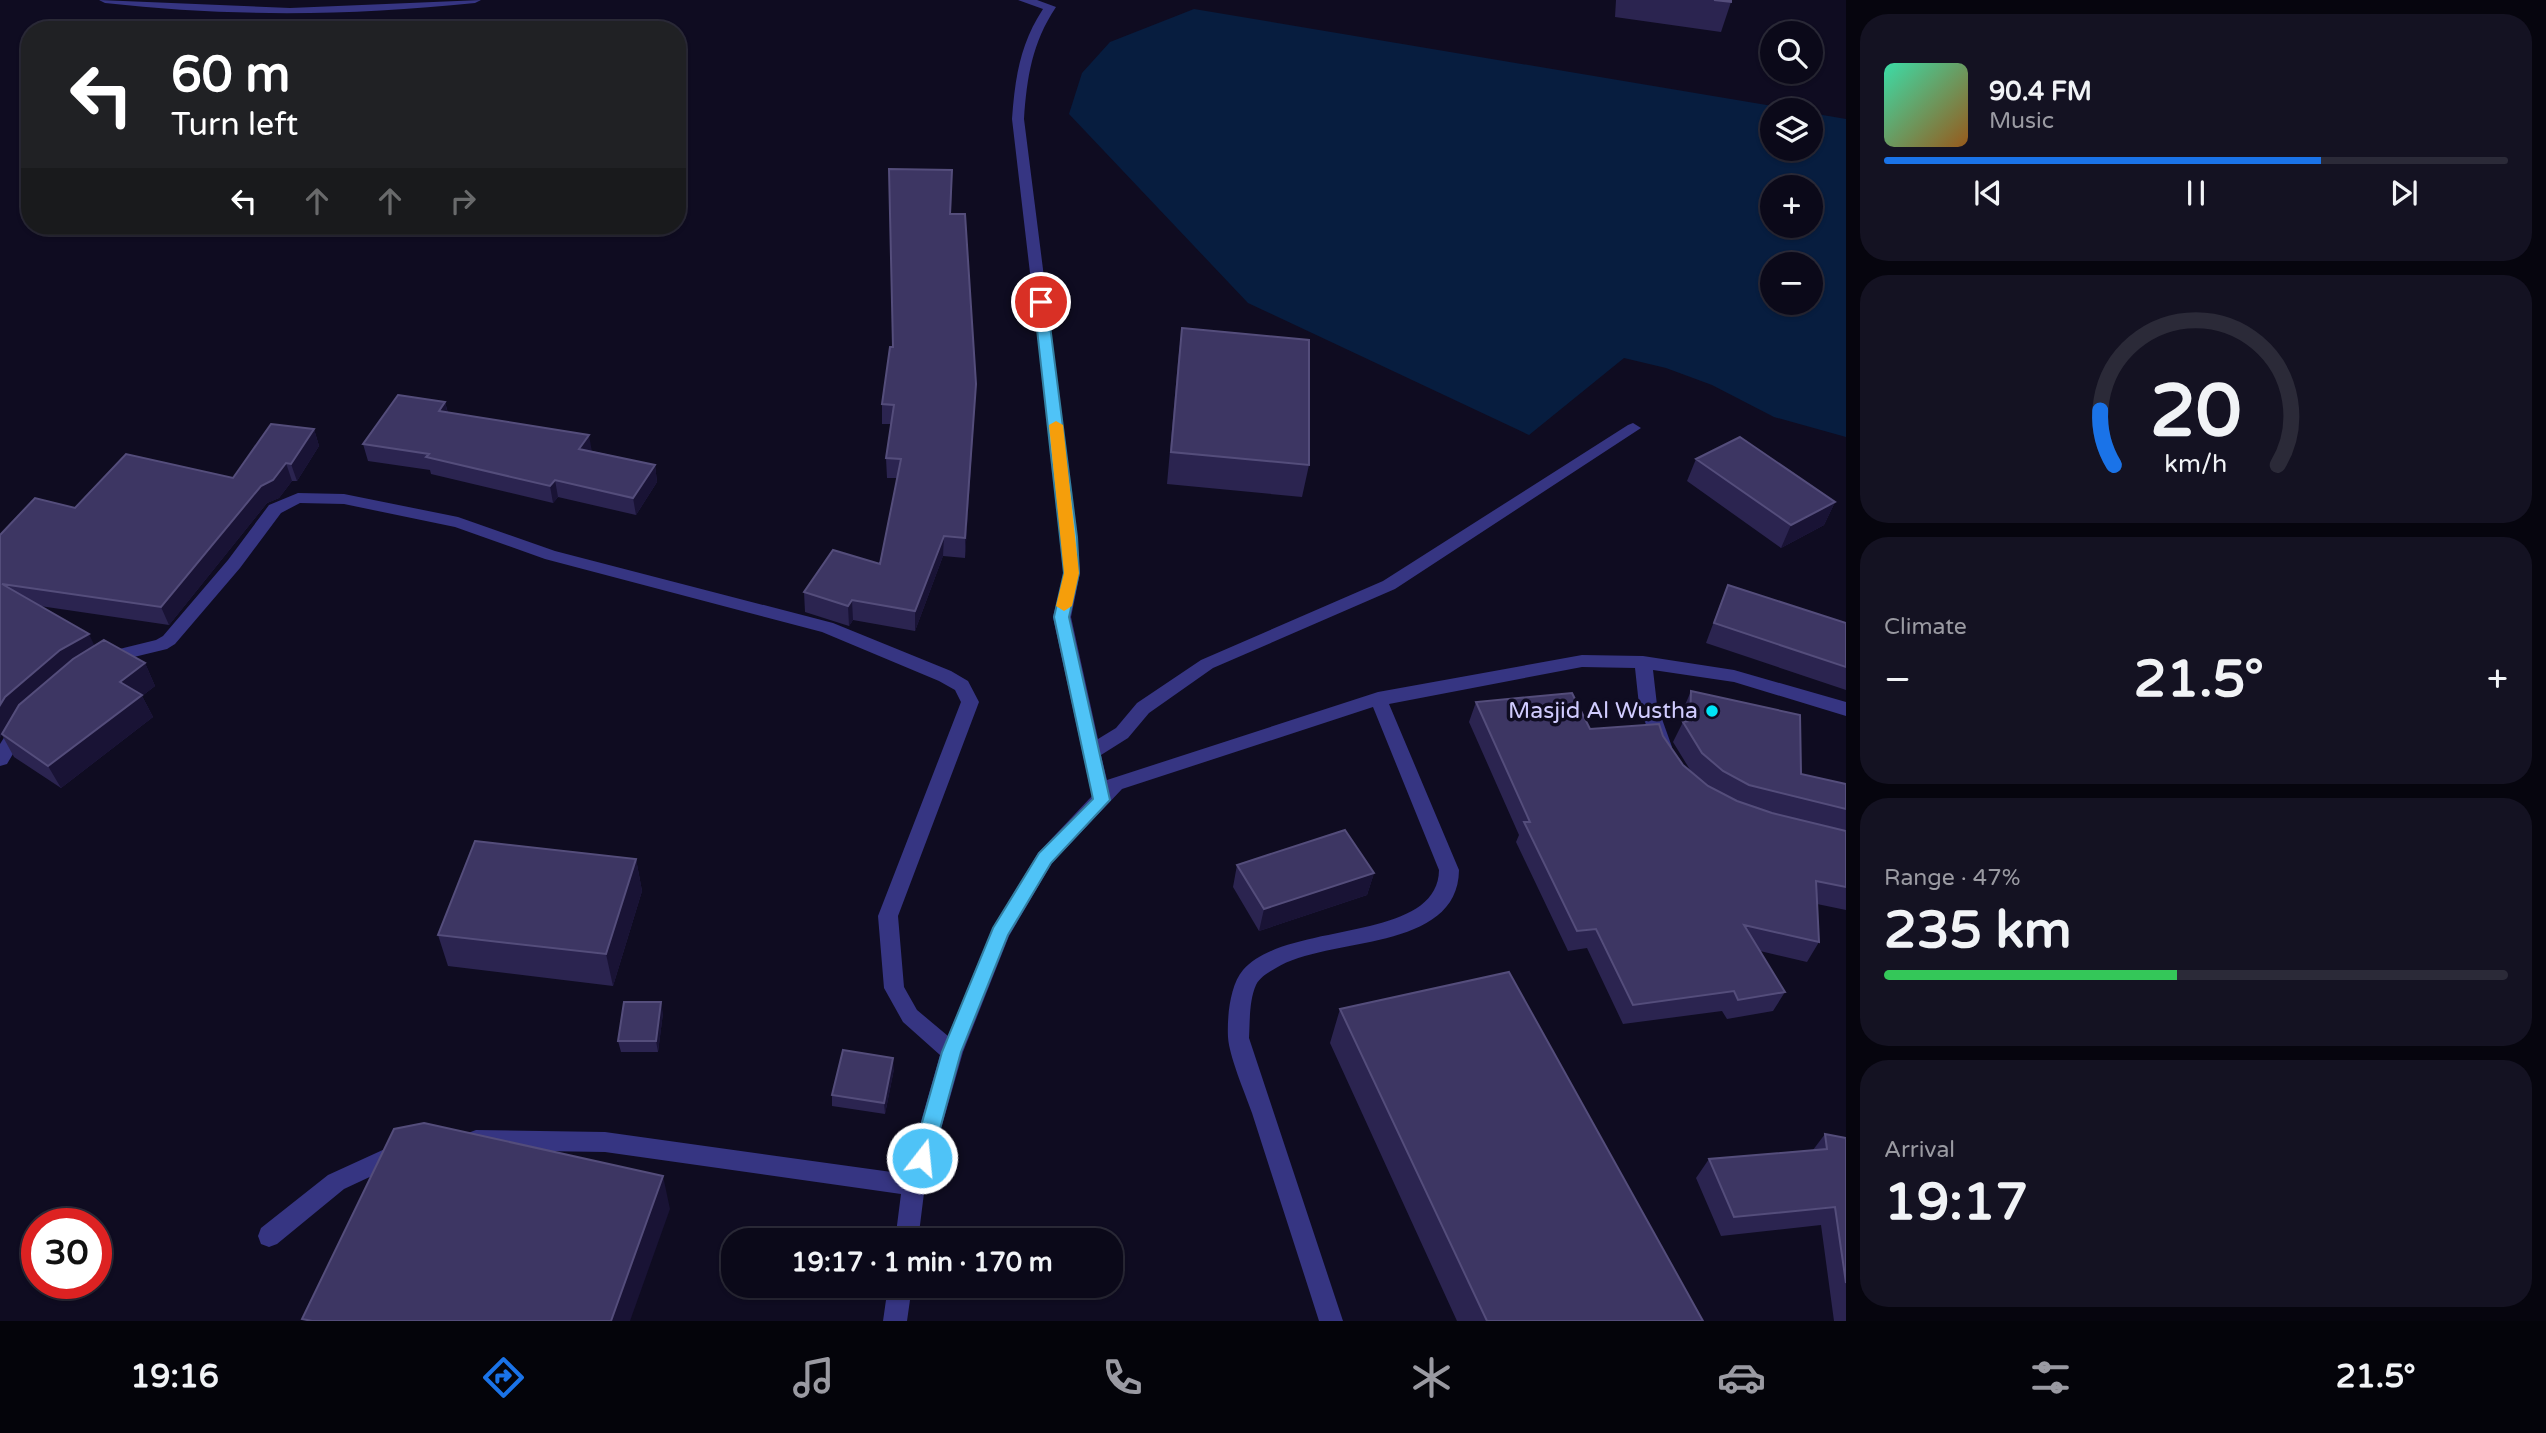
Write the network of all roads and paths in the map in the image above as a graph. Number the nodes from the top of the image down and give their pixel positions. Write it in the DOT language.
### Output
graph roads {
  1 [pos="105,0"];
  2 [pos="475,0"];
  3 [pos="1024,0"];
  4 [pos="1055,4"];
  5 [pos="1633,428"];
  6 [pos="1643,662"];
  7 [pos="88,668"];
  8 [pos="1378,699"];
  9 [pos="1846,709"];
  10 [pos="32,713"];
  11 [pos="1091,752"];
  12 [pos="0,759"];
  13 [pos="1669,764"];
  14 [pos="1102,800"];
  15 [pos="952,1052"];
  16 [pos="459,1139"];
  17 [pos="419,1147"];
  18 [pos="914,1185"];
  19 [pos="908,1228"];
  20 [pos="269,1236"];
  21 [pos="898,1298"];
  22 [pos="895,1321"];
  23 [pos="1331,1321"];
  1 -- 2 [label="street"];
  3 -- 4 [label="street"];
  4 -- 11 [label="street"];
  5 -- 11 [label="street"];
  6 -- 8 [label="street"];
  6 -- 9 [label="street"];
  6 -- 13 [label="street"];
  7 -- 15 [label="street"];
  8 -- 14 [label="street"];
  8 -- 23 [label="street"];
  10 -- 12 [label="street"];
  11 -- 14 [label="street"];
  14 -- 15 [label="street"];
  15 -- 18 [label="street"];
  16 -- 18 [label="street"];
  17 -- 20 [label="street"];
  18 -- 19 [label="street"];
  21 -- 22 [label="street"];
}
